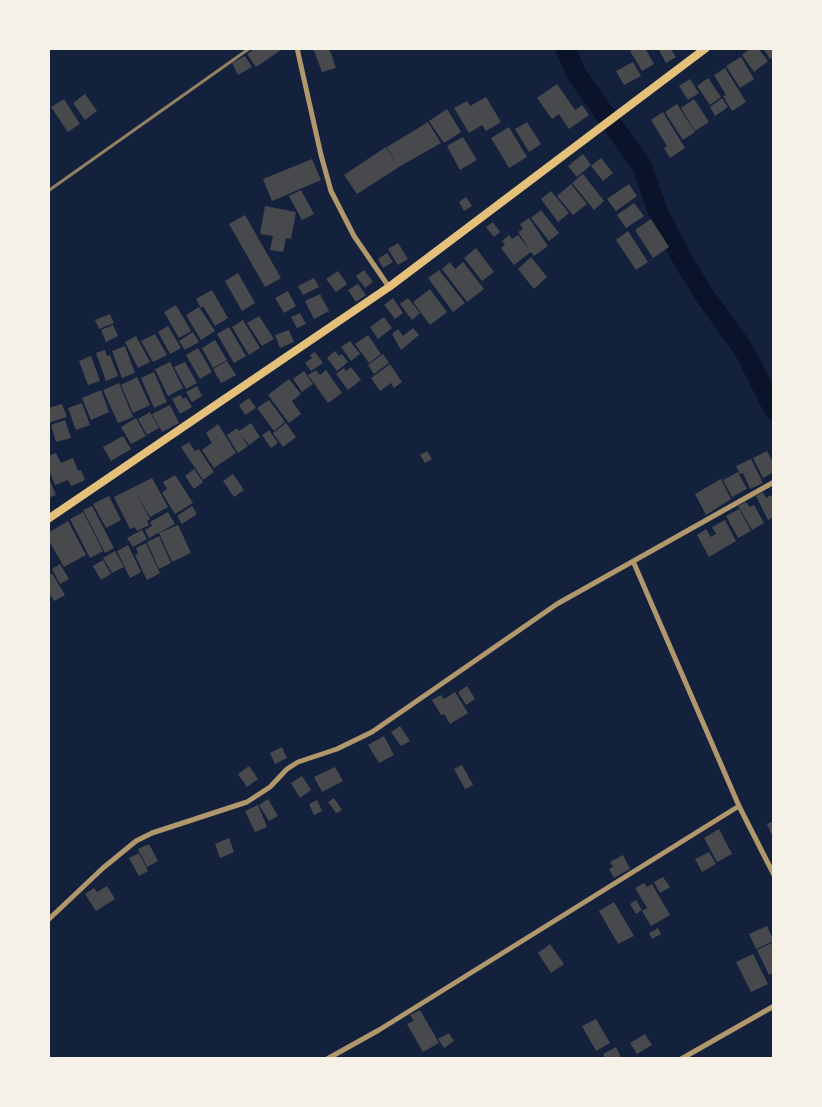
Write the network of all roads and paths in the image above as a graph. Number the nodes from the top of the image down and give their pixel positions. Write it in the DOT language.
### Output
graph roads {
  1 [pos="297,48"];
  2 [pos="706,48"];
  3 [pos="389,287"];
  4 [pos="774,482"];
  5 [pos="48,519"];
  6 [pos="633,561"];
  7 [pos="739,806"];
  8 [pos="774,875"];
  9 [pos="48,920"];
  10 [pos="774,1006"];
  11 [pos="327,1059"];
  12 [pos="681,1059"];
  1 -- 3 [label="street"];
  2 -- 3 [label="main road"];
  3 -- 5 [label="main road"];
  4 -- 6 [label="street"];
  6 -- 7 [label="street"];
  6 -- 9 [label="street"];
  7 -- 8 [label="street"];
  7 -- 11 [label="street"];
  10 -- 12 [label="street"];
}
